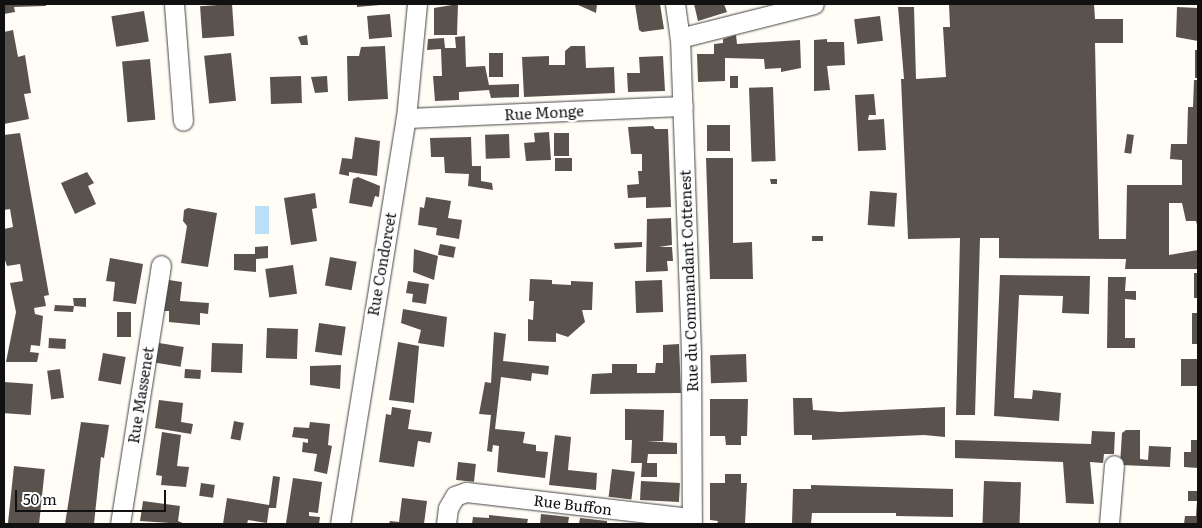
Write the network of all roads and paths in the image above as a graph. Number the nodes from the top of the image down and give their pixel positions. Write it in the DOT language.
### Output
graph roads {
  1 [pos="174,4"];
  2 [pos="416,4"];
  3 [pos="675,4"];
  4 [pos="814,4"];
  5 [pos="680,38"];
  6 [pos="683,106"];
  7 [pos="406,118"];
  8 [pos="183,121"];
  9 [pos="161,265"];
  10 [pos="1114,465"];
  11 [pos="692,521"];
  12 [pos="120,524"];
  13 [pos="340,524"];
  14 [pos="446,524"];
  15 [pos="1109,524"];
  1 -- 8 [label="street"];
  2 -- 7 [label="street, Rue Condorcet"];
  3 -- 5 [label="street, Rue du Commandant Cottenest"];
  4 -- 5 [label="street"];
  5 -- 6 [label="street, Rue du Commandant Cottenest"];
  6 -- 7 [label="street, Rue Monge"];
  6 -- 11 [label="street, Rue du Commandant Cottenest"];
  7 -- 13 [label="street, Rue Condorcet"];
  9 -- 12 [label="street, Rue Massenet"];
  10 -- 15 [label="street"];
  11 -- 14 [label="street, Rue Buffon"];
}
